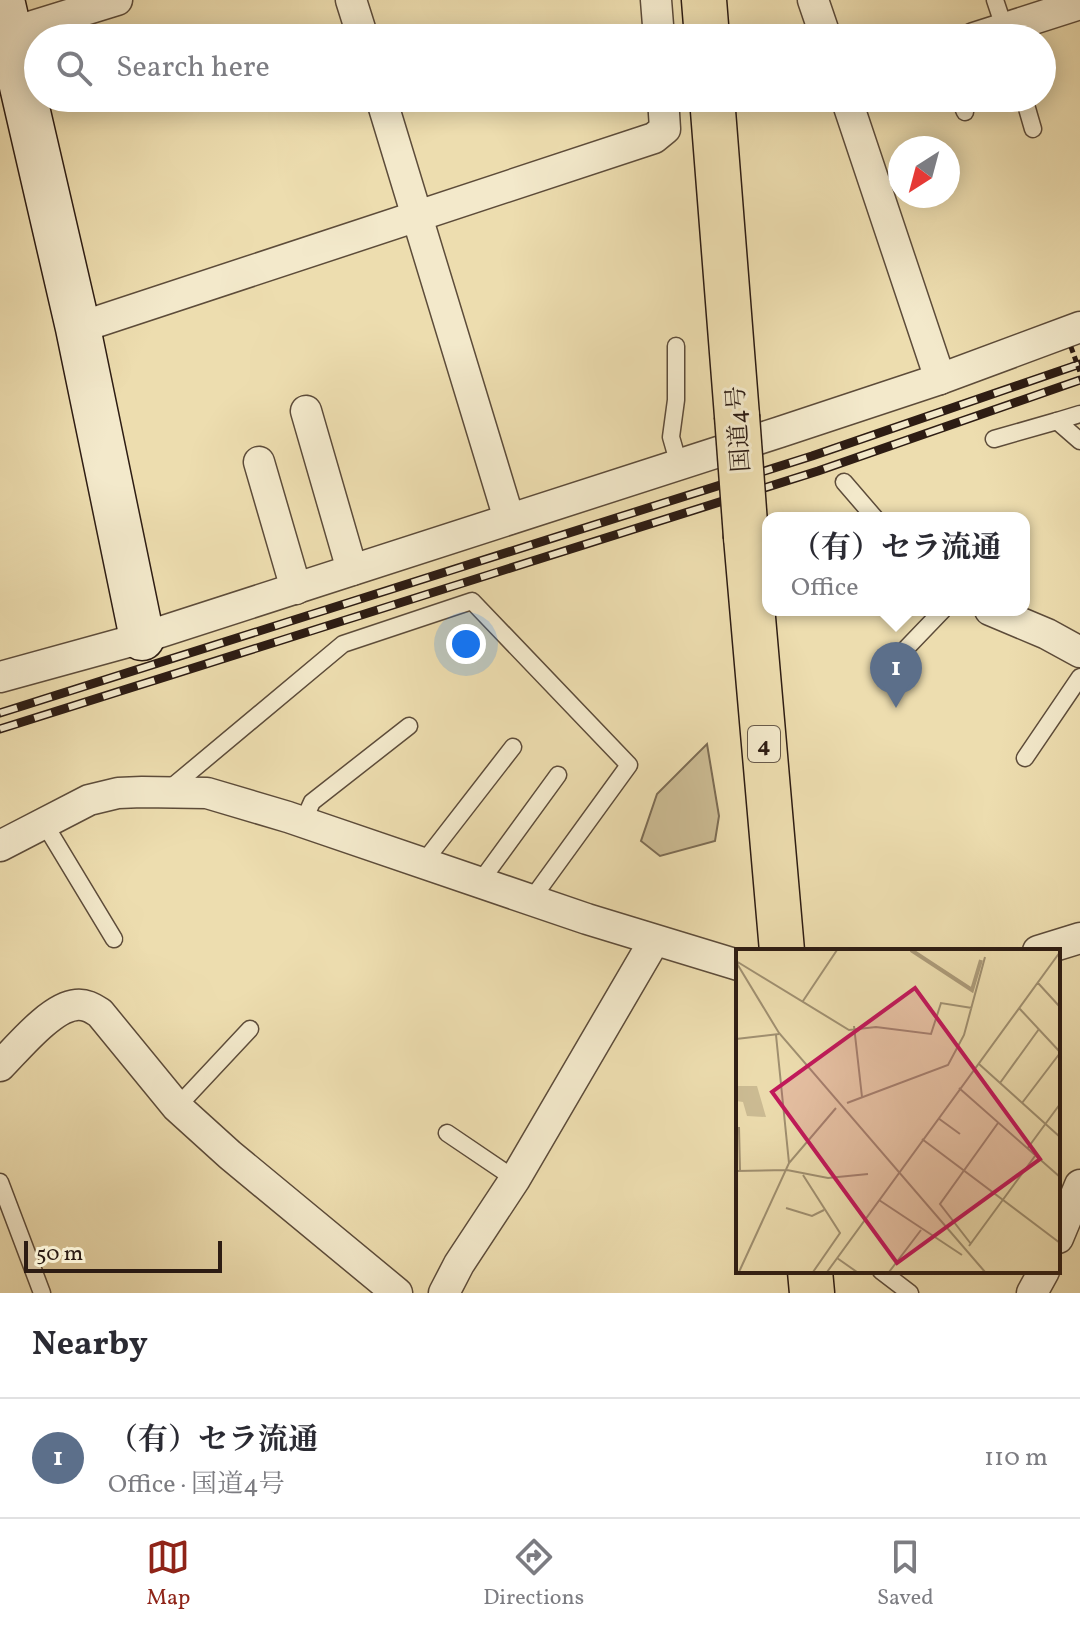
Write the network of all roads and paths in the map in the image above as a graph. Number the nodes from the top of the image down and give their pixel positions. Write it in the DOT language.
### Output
graph roads {
  1 [pos="117,0"];
  2 [pos="351,0"];
  3 [pos="656,0"];
  4 [pos="704,0"];
  5 [pos="813,0"];
  6 [pos="1080,4"];
  7 [pos="6,16"];
  8 [pos="1002,22"];
  9 [pos="359,24"];
  10 [pos="658,24"];
  11 [pos="706,24"];
  12 [pos="821,24"];
  13 [pos="12,100"];
  14 [pos="385,112"];
  15 [pos="664,112"];
  16 [pos="713,112"];
  17 [pos="851,112"];
  18 [pos="1028,112"];
  19 [pos="1033,129"];
  20 [pos="417,216"];
  21 [pos="78,328"];
  22 [pos="1075,337"];
  23 [pos="676,346"];
  24 [pos="1080,372"];
  25 [pos="940,379"];
  26 [pos="306,411"];
  27 [pos="1080,414"];
  28 [pos="1057,421"];
  29 [pos="994,439"];
  30 [pos="1080,441"];
  31 [pos="259,462"];
  32 [pos="679,465"];
  33 [pos="844,482"];
  34 [pos="870,512"];
  35 [pos="509,519"];
  36 [pos="352,570"];
  37 [pos="296,589"];
  38 [pos="937,616"];
  39 [pos="1004,616"];
  40 [pos="142,638"];
  41 [pos="1080,652"];
  42 [pos="895,660"];
  43 [pos="0,677"];
  44 [pos="1080,677"];
  45 [pos="409,726"];
  46 [pos="513,747"];
  47 [pos="1025,758"];
  48 [pos="558,775"];
  49 [pos="165,792"];
  50 [pos="303,822"];
  51 [pos="44,823"];
  52 [pos="0,846"];
  53 [pos="423,863"];
  54 [pos="480,882"];
  55 [pos="531,900"];
  56 [pos="1080,938"];
  57 [pos="114,939"];
  58 [pos="654,941"];
  59 [pos="782,949"];
  60 [pos="1044,949"];
  61 [pos="736,964"];
  62 [pos="250,1029"];
  63 [pos="0,1066"];
  64 [pos="177,1107"];
  65 [pos="447,1133"];
  66 [pos="515,1179"];
  67 [pos="0,1182"];
  68 [pos="1080,1185"];
  69 [pos="1060,1233"];
  70 [pos="810,1273"];
  71 [pos="884,1273"];
  72 [pos="1043,1273"];
  73 [pos="42,1293"];
  74 [pos="397,1293"];
  75 [pos="444,1293"];
  76 [pos="812,1293"];
  77 [pos="910,1293"];
  78 [pos="1032,1293"];
  1 -- 7 [label="street"];
  2 -- 9 [label="street"];
  3 -- 10 [label="street"];
  4 -- 11 [label="highway"];
  5 -- 12 [label="street"];
  6 -- 8 [label="street"];
  7 -- 13 [label="street"];
  13 -- 21 [label="street"];
  14 -- 20 [label="street"];
  15 -- 20 [label="street"];
  16 -- 59 [label="highway, 国道4号 / 4, bridge"];
  17 -- 25 [label="street"];
  18 -- 19 [label="lane"];
  20 -- 21 [label="street"];
  20 -- 35 [label="street"];
  21 -- 40 [label="street"];
  22 -- 24 [label="path, bridge"];
  22 -- 25 [label="street"];
  23 -- 32 [label="lane"];
  25 -- 32 [label="street"];
  26 -- 36 [label="street"];
  27 -- 28 [label="lane"];
  28 -- 29 [label="lane"];
  28 -- 30 [label="lane"];
  31 -- 37 [label="street"];
  32 -- 35 [label="street"];
  33 -- 34 [label="lane"];
  35 -- 36 [label="street"];
  36 -- 37 [label="street"];
  37 -- 40 [label="street"];
  38 -- 42 [label="lane"];
  39 -- 41 [label="street"];
  40 -- 43 [label="street"];
  44 -- 47 [label="lane"];
  45 -- 50 [label="lane"];
  46 -- 53 [label="lane"];
  48 -- 54 [label="lane"];
  49 -- 50 [label="street"];
  49 -- 51 [label="street"];
  49 -- 55 [label="lane"];
  50 -- 53 [label="street"];
  51 -- 52 [label="street"];
  51 -- 57 [label="lane"];
  53 -- 54 [label="street"];
  54 -- 55 [label="street"];
  55 -- 58 [label="street"];
  56 -- 60 [label="street"];
  58 -- 61 [label="street"];
  58 -- 66 [label="street"];
  62 -- 64 [label="lane"];
  63 -- 64 [label="street"];
  64 -- 74 [label="street"];
  65 -- 66 [label="lane"];
  66 -- 75 [label="street"];
  67 -- 73 [label="lane"];
  68 -- 69 [label="street"];
  70 -- 76 [label="highway"];
  71 -- 77 [label="lane"];
  72 -- 78 [label="street"];
}
